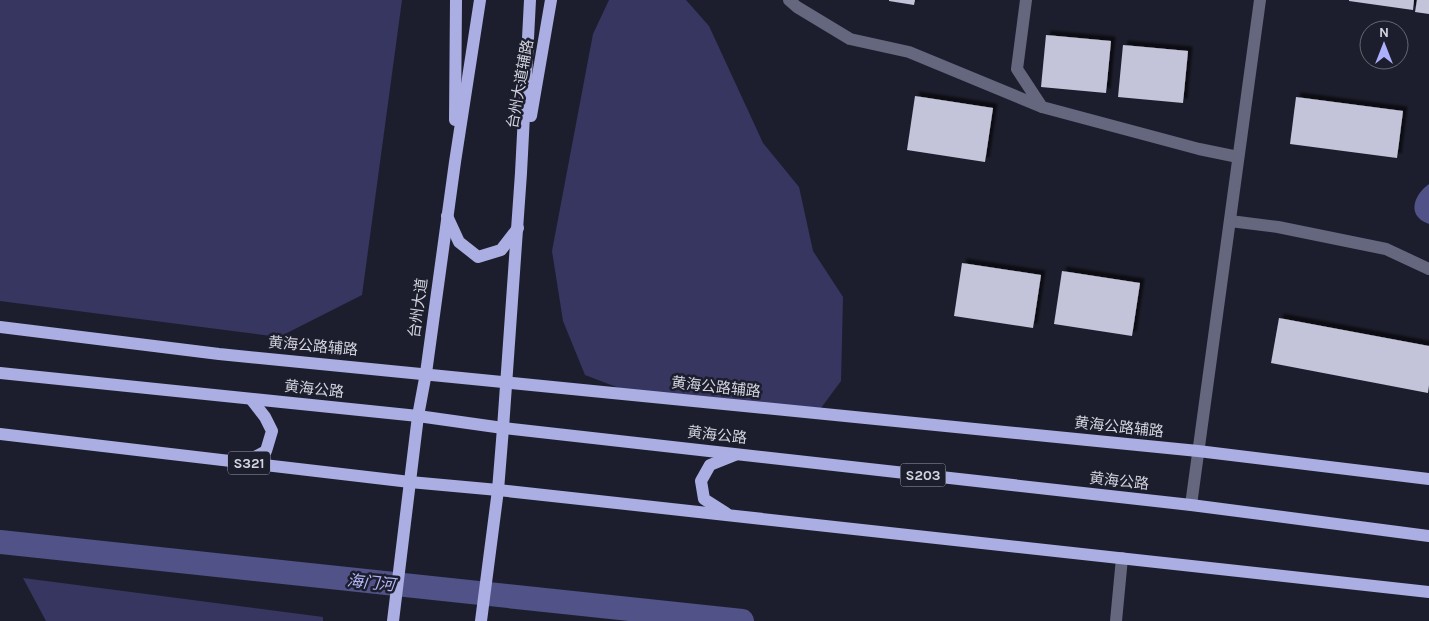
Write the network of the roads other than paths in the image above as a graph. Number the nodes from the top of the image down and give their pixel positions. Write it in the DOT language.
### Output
graph roads {
  1 [pos="456,0"];
  2 [pos="480,0"];
  3 [pos="530,0"];
  4 [pos="551,0"];
  5 [pos="789,0"];
  6 [pos="1026,0"];
  7 [pos="1260,0"];
  8 [pos="1042,107"];
  9 [pos="1238,157"];
  10 [pos="455,162"];
  11 [pos="521,173"];
  12 [pos="448,216"];
  13 [pos="1230,221"];
  14 [pos="518,228"];
  15 [pos="1429,269"];
  16 [pos="0,327"];
  17 [pos="0,373"];
  18 [pos="426,374"];
  19 [pos="507,383"];
  20 [pos="251,399"];
  21 [pos="418,416"];
  22 [pos="503,428"];
  23 [pos="0,434"];
  24 [pos="1198,451"];
  25 [pos="738,454"];
  26 [pos="244,463"];
  27 [pos="1429,479"];
  28 [pos="410,482"];
  29 [pos="498,490"];
  30 [pos="1191,505"];
  31 [pos="730,515"];
  32 [pos="1429,536"];
  33 [pos="1122,558"];
  34 [pos="1429,592"];
  35 [pos="393,616"];
  36 [pos="481,620"];
  37 [pos="1116,621"];
  1 -- 10 [label="main road"];
  2 -- 10 [label="main road, 台州大道"];
  3 -- 11 [label="main road"];
  4 -- 11 [label="main road, 台州大道辅路"];
  5 -- 8 [label="street"];
  6 -- 8 [label="street"];
  7 -- 9 [label="street"];
  8 -- 9 [label="street"];
  9 -- 13 [label="street"];
  10 -- 12 [label="main road, 台州大道"];
  11 -- 14 [label="main road"];
  12 -- 14 [label="main road"];
  12 -- 18 [label="main road, 台州大道"];
  13 -- 15 [label="street"];
  13 -- 24 [label="street"];
  14 -- 19 [label="main road"];
  16 -- 18 [label="main road, 黄海公路辅路"];
  17 -- 20 [label="main road, 黄海公路"];
  18 -- 19 [label="main road, 黄海公路辅路"];
  18 -- 21 [label="main road, 台州大道"];
  19 -- 22 [label="main road"];
  19 -- 24 [label="main road, 黄海公路辅路"];
  20 -- 21 [label="main road, 黄海公路"];
  20 -- 26 [label="main road"];
  21 -- 22 [label="main road, 黄海公路 / S203"];
  21 -- 28 [label="main road, 台州大道"];
  22 -- 25 [label="main road, 黄海公路 / S203"];
  22 -- 29 [label="main road"];
  23 -- 26 [label="main road, S321"];
  24 -- 27 [label="main road, 黄海公路辅路"];
  24 -- 30 [label="street"];
  25 -- 30 [label="main road, 黄海公路 / S203"];
  25 -- 31 [label="main road"];
  26 -- 28 [label="main road, S321"];
  28 -- 29 [label="main road, S321"];
  28 -- 35 [label="main road, 台州大道"];
  29 -- 31 [label="main road"];
  29 -- 36 [label="main road"];
  30 -- 32 [label="main road, 黄海公路 / S203"];
  31 -- 33 [label="main road"];
  33 -- 34 [label="main road"];
  33 -- 37 [label="street"];
}
